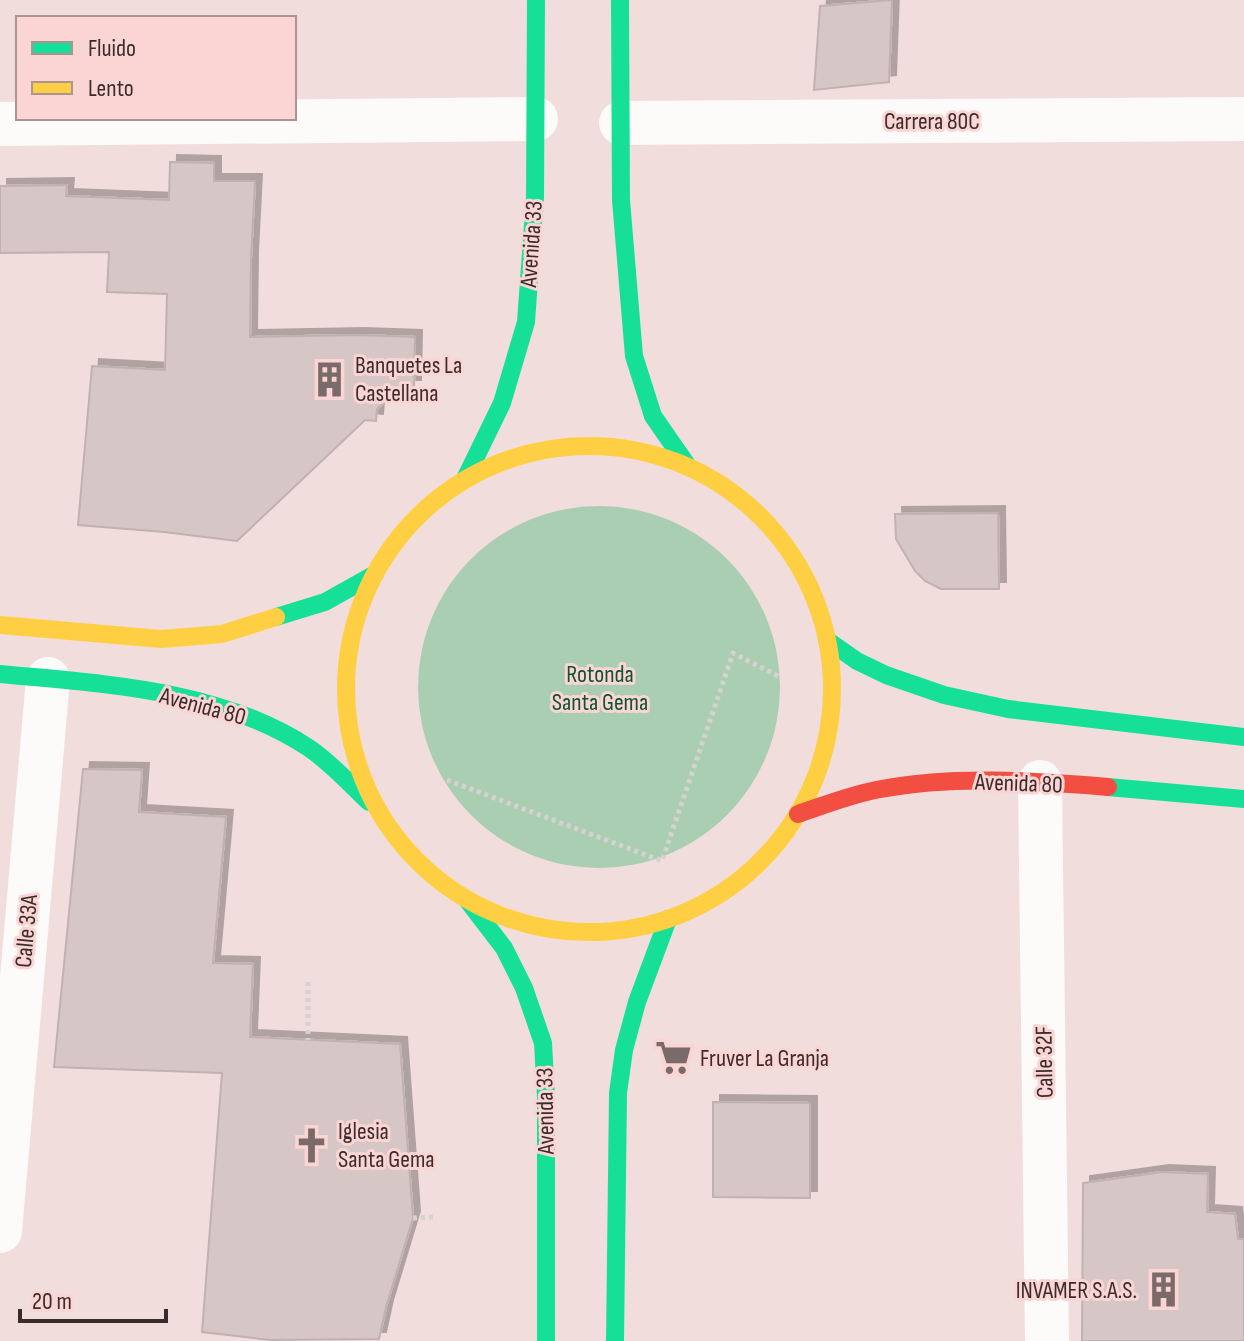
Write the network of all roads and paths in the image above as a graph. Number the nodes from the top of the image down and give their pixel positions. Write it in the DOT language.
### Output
graph roads {
  1 [pos="536,0"];
  2 [pos="620,0"];
  3 [pos="536,119"];
  4 [pos="1244,119"];
  5 [pos="621,123"];
  6 [pos="0,124"];
  7 [pos="687,465"];
  8 [pos="466,477"];
  9 [pos="375,574"];
  10 [pos="0,625"];
  11 [pos="827,640"];
  12 [pos="0,674"];
  13 [pos="778,676"];
  14 [pos="48,679"];
  15 [pos="1244,737"];
  16 [pos="447,780"];
  17 [pos="1040,782"];
  18 [pos="1244,799"];
  19 [pos="376,809"];
  20 [pos="798,814"];
  21 [pos="468,901"];
  22 [pos="668,919"];
  23 [pos="308,982"];
  24 [pos="308,1040"];
  25 [pos="433,1217"];
  26 [pos="413,1218"];
  27 [pos="0,1231"];
  28 [pos="546,1341"];
  29 [pos="615,1341"];
  30 [pos="1047,1341"];
  1 -- 3 [label="main road, Avenida 33"];
  2 -- 5 [label="main road"];
  3 -- 6 [label="street"];
  3 -- 8 [label="main road, Avenida 33"];
  4 -- 5 [label="street, Carrera 80C"];
  5 -- 7 [label="main road"];
  7 -- 8 [label="main road"];
  7 -- 11 [label="main road"];
  8 -- 9 [label="main road"];
  9 -- 10 [label="main road"];
  9 -- 19 [label="main road"];
  11 -- 15 [label="main road"];
  11 -- 20 [label="main road"];
  12 -- 14 [label="main road, Avenida 80"];
  13 -- 16 [label="path"];
  14 -- 19 [label="main road, Avenida 80"];
  14 -- 27 [label="street, Calle 33A"];
  17 -- 18 [label="main road, Avenida 80"];
  17 -- 20 [label="main road, Avenida 80"];
  17 -- 30 [label="street, Calle 32F"];
  19 -- 21 [label="main road"];
  20 -- 22 [label="main road"];
  21 -- 22 [label="main road"];
  21 -- 28 [label="main road, Avenida 33"];
  22 -- 29 [label="main road"];
  23 -- 24 [label="path"];
  25 -- 26 [label="path"];
}
